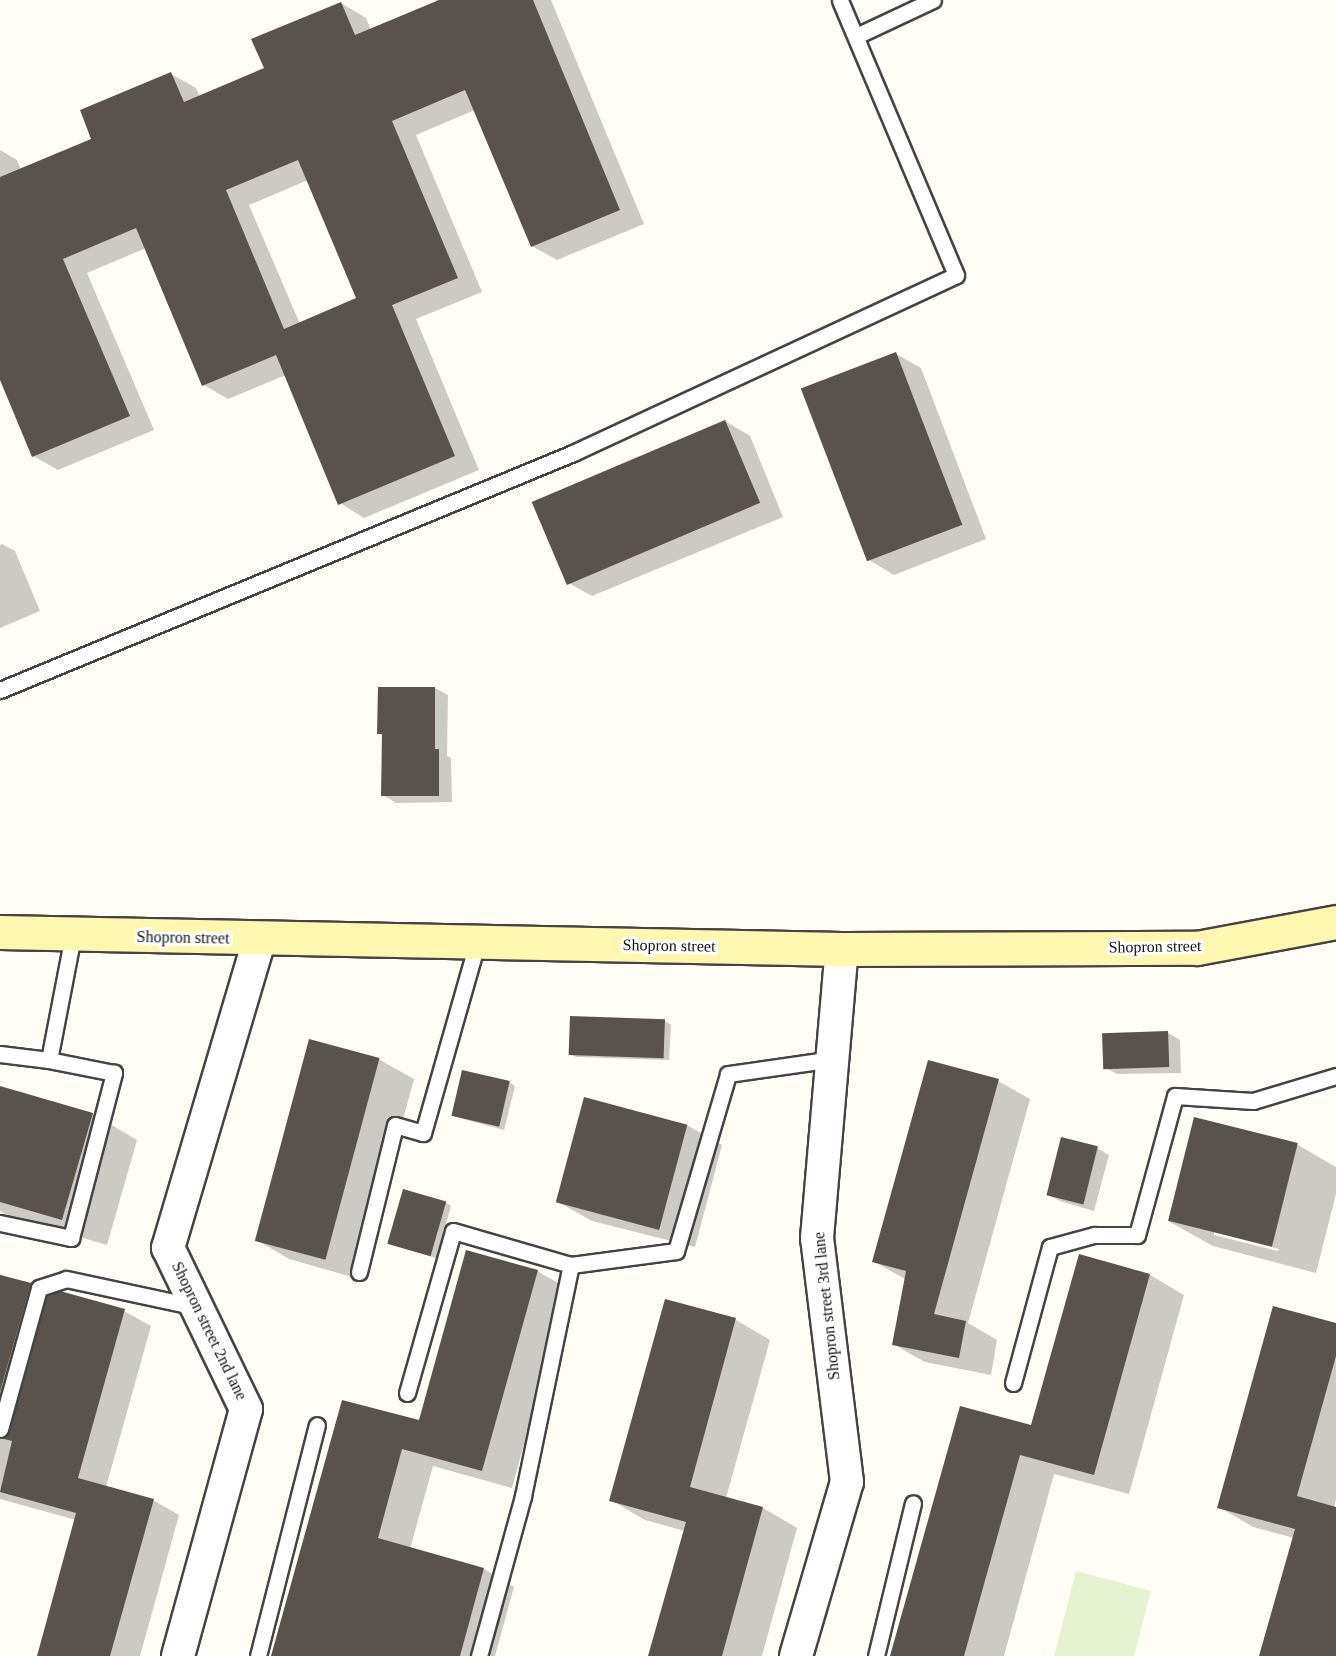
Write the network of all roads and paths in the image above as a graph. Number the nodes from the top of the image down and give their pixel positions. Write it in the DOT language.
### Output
graph roads {
  1 [pos="840,0"];
  2 [pos="933,0"];
  3 [pos="855,36"];
  4 [pos="0,690"];
  5 [pos="1336,922"];
  6 [pos="0,932"];
  7 [pos="73,935"];
  8 [pos="259,940"];
  9 [pos="477,943"];
  10 [pos="842,949"];
  11 [pos="0,1054"];
  12 [pos="833,1059"];
  13 [pos="49,1060"];
  14 [pos="1336,1076"];
  15 [pos="0,1223"];
  16 [pos="571,1265"];
  17 [pos="359,1272"];
  18 [pos="197,1307"];
  19 [pos="1013,1383"];
  20 [pos="407,1393"];
  21 [pos="316,1425"];
  22 [pos="0,1429"];
  23 [pos="913,1503"];
  24 [pos="178,1656"];
  25 [pos="258,1656"];
  26 [pos="479,1656"];
  27 [pos="796,1656"];
  28 [pos="876,1656"];
  1 -- 3 [label="lane"];
  2 -- 3 [label="lane"];
  3 -- 4 [label="lane"];
  5 -- 10 [label="main road, Shopron street"];
  6 -- 7 [label="main road, Shopron street"];
  7 -- 8 [label="main road, Shopron street"];
  7 -- 13 [label="lane"];
  8 -- 9 [label="main road, Shopron street"];
  8 -- 18 [label="street, Shopron street 2nd lane"];
  9 -- 10 [label="main road, Shopron street"];
  9 -- 17 [label="lane"];
  10 -- 12 [label="street, Shopron street 3rd lane"];
  11 -- 13 [label="lane"];
  12 -- 16 [label="lane"];
  12 -- 27 [label="street, Shopron street 3rd lane"];
  13 -- 15 [label="lane"];
  14 -- 19 [label="lane"];
  16 -- 20 [label="lane"];
  16 -- 26 [label="lane"];
  18 -- 22 [label="lane"];
  18 -- 24 [label="street, Shopron street 2nd lane"];
  21 -- 25 [label="lane"];
  23 -- 28 [label="lane"];
}
